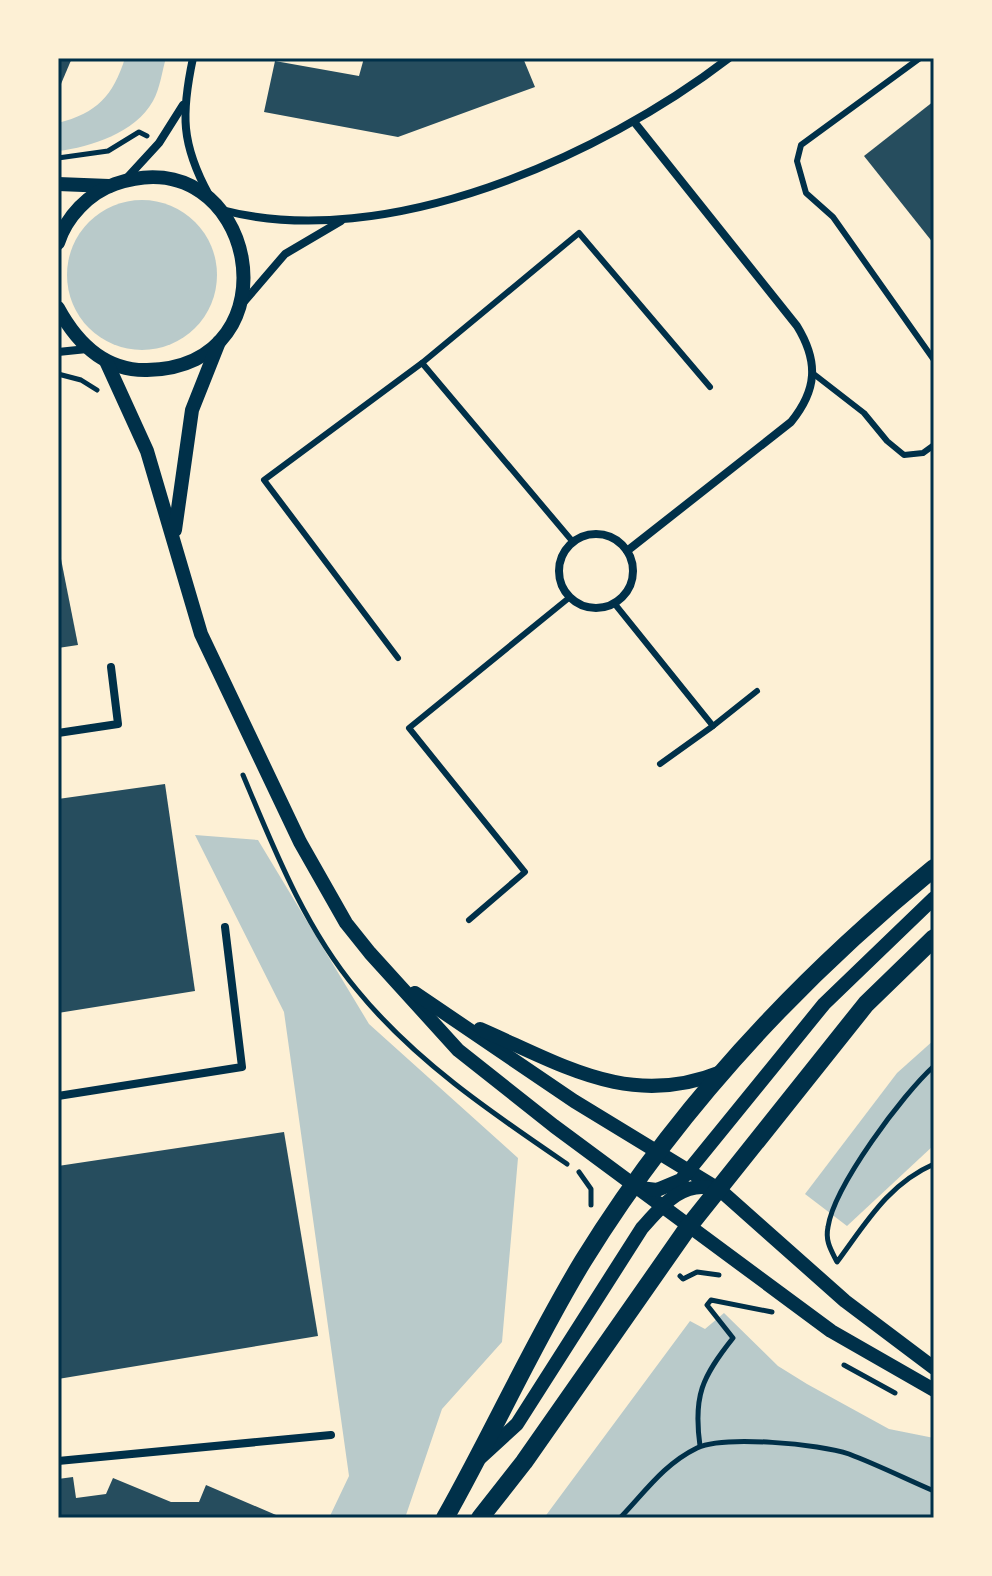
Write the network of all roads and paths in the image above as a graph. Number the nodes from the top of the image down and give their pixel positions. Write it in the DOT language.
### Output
graph roads {
  1 [pos="193,58"];
  2 [pos="729,58"];
  3 [pos="920,58"];
  4 [pos="183,105"];
  5 [pos="635,123"];
  6 [pos="139,132"];
  7 [pos="58,158"];
  8 [pos="125,180"];
  9 [pos="58,184"];
  10 [pos="109,186"];
  11 [pos="217,206"];
  12 [pos="346,219"];
  13 [pos="58,243"];
  14 [pos="58,308"];
  15 [pos="240,308"];
  16 [pos="219,341"];
  17 [pos="87,349"];
  18 [pos="58,352"];
  19 [pos="934,360"];
  20 [pos="106,361"];
  21 [pos="422,363"];
  22 [pos="815,375"];
  23 [pos="710,387"];
  24 [pos="934,445"];
  25 [pos="174,535"];
  26 [pos="573,542"];
  27 [pos="627,551"];
  28 [pos="570,597"];
  29 [pos="614,603"];
  30 [pos="398,658"];
  31 [pos="111,667"];
  32 [pos="757,691"];
  33 [pos="713,726"];
  34 [pos="58,733"];
  35 [pos="660,764"];
  36 [pos="934,868"];
  37 [pos="934,898"];
  38 [pos="469,920"];
  39 [pos="225,927"];
  40 [pos="934,938"];
  41 [pos="397,982"];
  42 [pos="451,1016"];
  43 [pos="934,1066"];
  44 [pos="721,1072"];
  45 [pos="58,1096"];
  46 [pos="659,1151"];
  47 [pos="934,1164"];
  48 [pos="690,1170"];
  49 [pos="633,1186"];
  50 [pos="720,1190"];
  51 [pos="662,1206"];
  52 [pos="689,1226"];
  53 [pos="683,1279"];
  54 [pos="731,1283"];
  55 [pos="772,1312"];
  56 [pos="934,1368"];
  57 [pos="934,1390"];
  58 [pos="331,1435"];
  59 [pos="700,1446"];
  60 [pos="481,1457"];
  61 [pos="58,1461"];
  62 [pos="934,1491"];
  63 [pos="445,1518"];
  64 [pos="480,1518"];
  65 [pos="620,1518"];
  1 -- 4 [label="street"];
  2 -- 5 [label="street"];
  3 -- 19 [label="lane"];
  4 -- 8 [label="street"];
  4 -- 11 [label="street"];
  5 -- 12 [label="street"];
  5 -- 22 [label="street"];
  6 -- 7 [label="path"];
  8 -- 10 [label="street"];
  8 -- 11 [label="street"];
  9 -- 10 [label="street"];
  10 -- 13 [label="street"];
  11 -- 12 [label="street"];
  11 -- 15 [label="street"];
  12 -- 15 [label="street"];
  14 -- 17 [label="street"];
  15 -- 16 [label="street"];
  16 -- 20 [label="street"];
  16 -- 25 [label="street"];
  17 -- 18 [label="street"];
  17 -- 20 [label="street"];
  20 -- 25 [label="street"];
  21 -- 23 [label="lane"];
  21 -- 26 [label="lane"];
  21 -- 30 [label="lane"];
  22 -- 24 [label="lane"];
  22 -- 27 [label="street"];
  25 -- 41 [label="street"];
  26 -- 27 [label="street"];
  26 -- 28 [label="street"];
  27 -- 29 [label="street"];
  28 -- 29 [label="street"];
  28 -- 38 [label="lane"];
  29 -- 33 [label="lane"];
  31 -- 34 [label="street"];
  32 -- 33 [label="lane"];
  33 -- 35 [label="lane"];
  36 -- 44 [label="main road"];
  37 -- 48 [label="street"];
  39 -- 45 [label="street"];
  40 -- 50 [label="main road"];
  41 -- 42 [label="street"];
  41 -- 49 [label="street"];
  42 -- 44 [label="street"];
  42 -- 46 [label="street"];
  43 -- 47 [label="path"];
  44 -- 46 [label="main road"];
  46 -- 48 [label="street"];
  46 -- 49 [label="main road"];
  48 -- 49 [label="street"];
  48 -- 50 [label="street"];
  49 -- 51 [label="street"];
  49 -- 60 [label="main road"];
  50 -- 51 [label="street"];
  50 -- 52 [label="main road"];
  50 -- 56 [label="street"];
  51 -- 52 [label="street"];
  51 -- 60 [label="street"];
  52 -- 57 [label="street"];
  52 -- 64 [label="main road"];
  53 -- 54 [label="path"];
  55 -- 59 [label="path"];
  58 -- 61 [label="street"];
  59 -- 62 [label="path"];
  59 -- 65 [label="path"];
  60 -- 63 [label="main road"];
}
